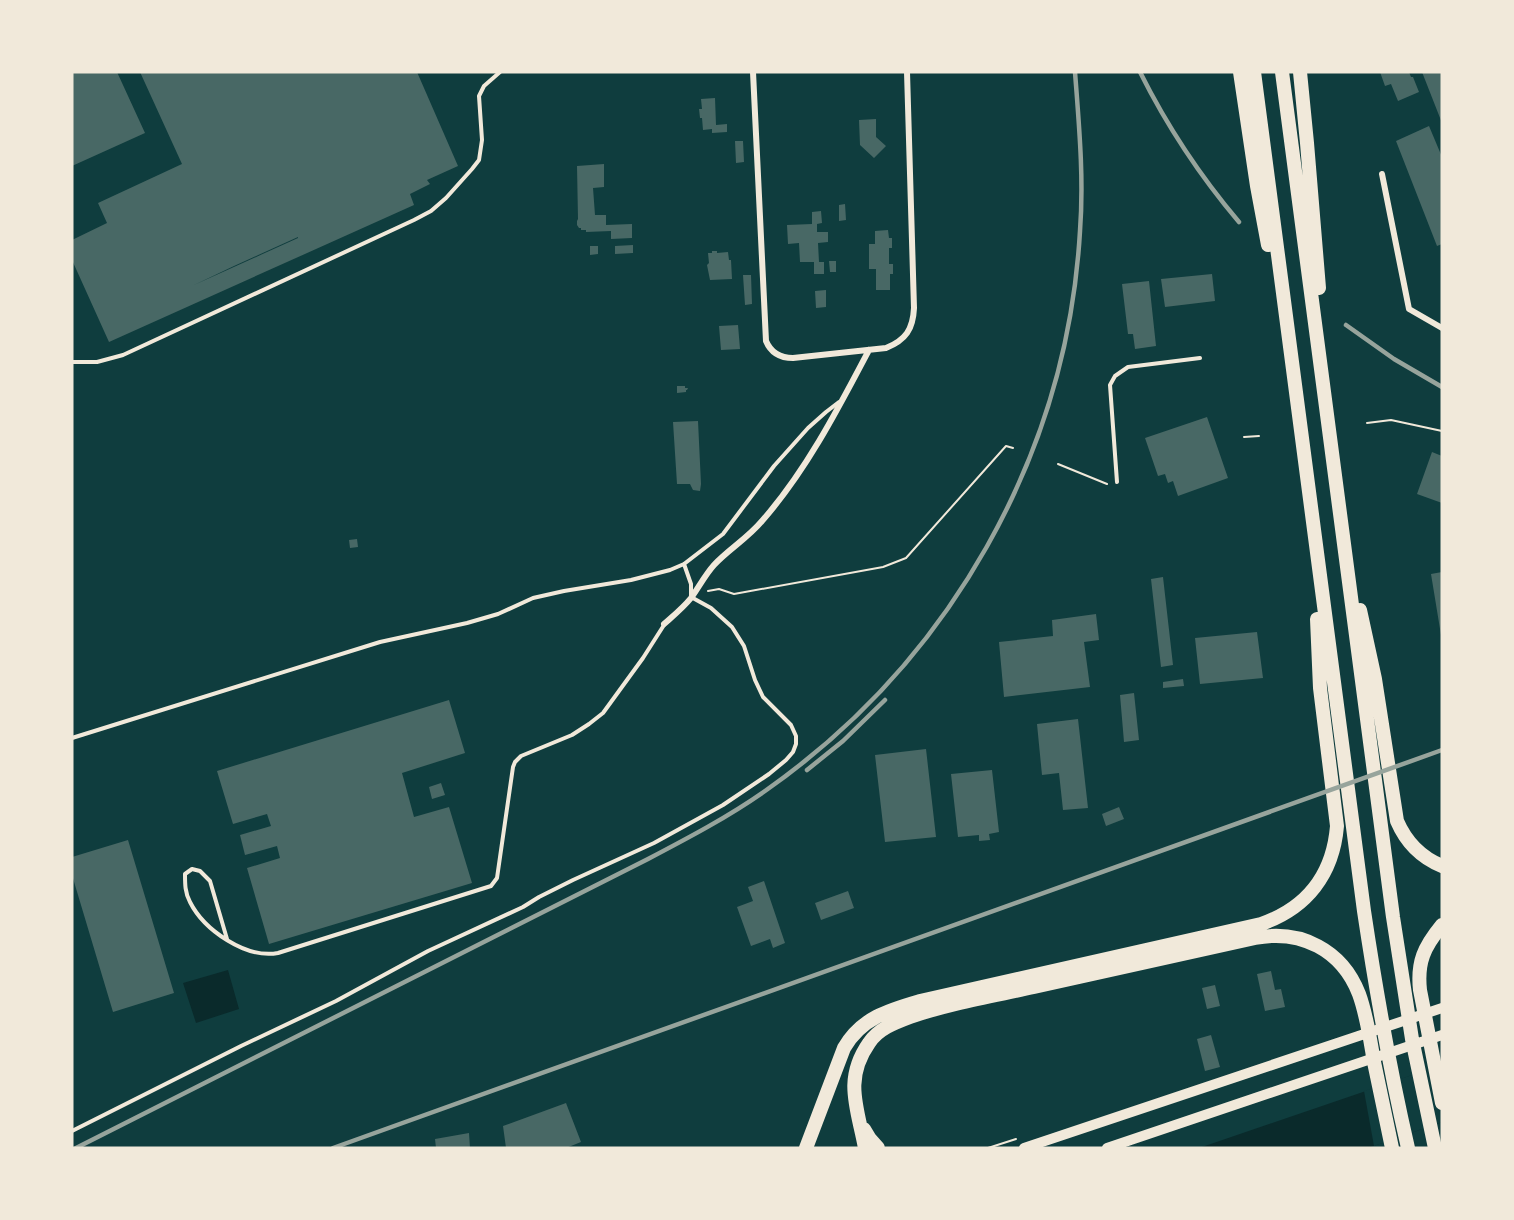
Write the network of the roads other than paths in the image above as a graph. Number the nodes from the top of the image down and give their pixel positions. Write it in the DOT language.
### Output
graph roads {
  1 [pos="501,72"];
  2 [pos="753,72"];
  3 [pos="907,72"];
  4 [pos="1240,72"];
  5 [pos="1254,72"];
  6 [pos="1282,72"];
  7 [pos="1300,72"];
  8 [pos="1382,174"];
  9 [pos="1276,269"];
  10 [pos="1317,308"];
  11 [pos="1442,328"];
  12 [pos="869,350"];
  13 [pos="1200,358"];
  14 [pos="72,362"];
  15 [pos="843,399"];
  16 [pos="1117,483"];
  17 [pos="1341,521"];
  18 [pos="1313,527"];
  19 [pos="684,564"];
  20 [pos="693,596"];
  21 [pos="664,624"];
  22 [pos="72,738"];
  23 [pos="1442,866"];
  24 [pos="1442,925"];
  25 [pos="226,939"];
  26 [pos="1442,1008"];
  27 [pos="1442,1035"];
  28 [pos="1442,1103"];
  29 [pos="822,1106"];
  30 [pos="856,1114"];
  31 [pos="72,1131"];
  32 [pos="1442,1142"];
  33 [pos="806,1148"];
  34 [pos="817,1148"];
  35 [pos="865,1148"];
  36 [pos="879,1148"];
  37 [pos="1024,1148"];
  38 [pos="1107,1148"];
  39 [pos="1392,1148"];
  40 [pos="1408,1148"];
  41 [pos="1429,1148"];
  42 [pos="1435,1148"];
  1 -- 14 [label="lane"];
  2 -- 12 [label="street"];
  3 -- 12 [label="street"];
  4 -- 9 [label="highway"];
  5 -- 9 [label="highway"];
  6 -- 10 [label="highway"];
  7 -- 10 [label="highway"];
  8 -- 11 [label="street"];
  9 -- 18 [label="highway"];
  10 -- 17 [label="highway"];
  12 -- 15 [label="street"];
  13 -- 16 [label="lane"];
  15 -- 19 [label="lane"];
  15 -- 20 [label="street"];
  17 -- 23 [label="highway"];
  17 -- 42 [label="highway"];
  18 -- 29 [label="highway"];
  18 -- 40 [label="highway"];
  19 -- 20 [label="lane"];
  19 -- 22 [label="lane"];
  20 -- 21 [label="street"];
  20 -- 31 [label="lane"];
  21 -- 25 [label="lane"];
  24 -- 28 [label="highway"];
  25 -- 25 [label="lane"];
  26 -- 37 [label="main road"];
  27 -- 38 [label="main road"];
  29 -- 33 [label="highway"];
  29 -- 34 [label="highway"];
  30 -- 35 [label="highway"];
  30 -- 36 [label="highway"];
  30 -- 39 [label="highway"];
  32 -- 41 [label="street"];
}
